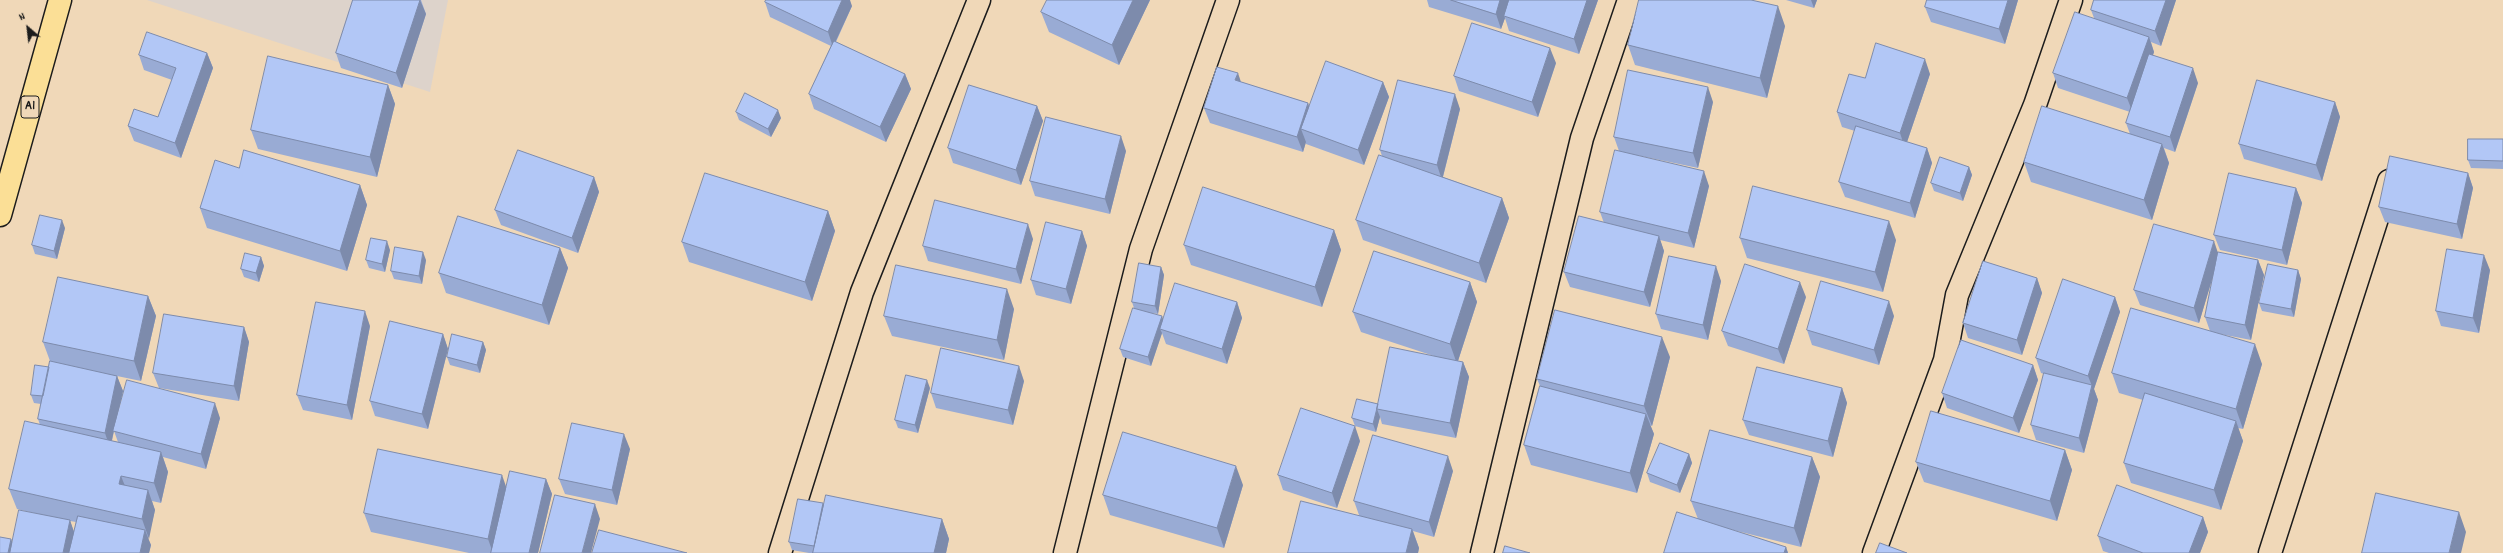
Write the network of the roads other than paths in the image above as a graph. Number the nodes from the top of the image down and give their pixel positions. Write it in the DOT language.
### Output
graph roads {
  1 [pos="60,0"];
  2 [pos="979,0"];
  3 [pos="1228,0"];
  4 [pos="1629,0"];
  5 [pos="2071,0"];
  6 [pos="2396,158"];
  7 [pos="0,215"];
  8 [pos="780,553"];
  9 [pos="1065,553"];
  10 [pos="1482,553"];
  11 [pos="1874,553"];
  12 [pos="2270,553"];
  1 -- 7 [label="highway, A1"];
  2 -- 8 [label="street"];
  3 -- 9 [label="street"];
  4 -- 10 [label="street"];
  5 -- 11 [label="street"];
  6 -- 12 [label="street"];
}
